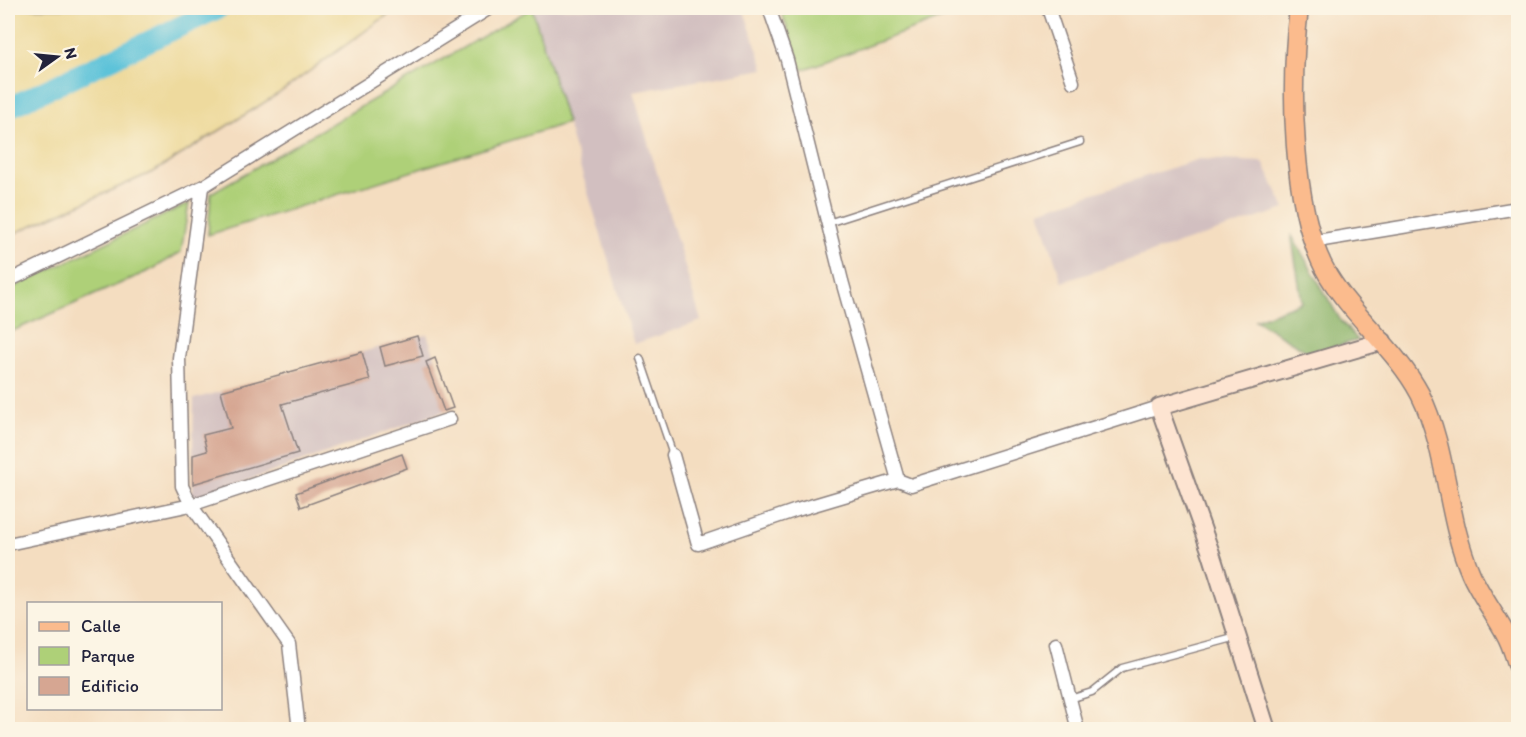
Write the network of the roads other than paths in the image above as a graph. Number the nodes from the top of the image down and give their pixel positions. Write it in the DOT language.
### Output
graph roads {
  1 [pos="490,8"];
  2 [pos="769,8"];
  3 [pos="1048,8"];
  4 [pos="1299,8"];
  5 [pos="1073,82"];
  6 [pos="1080,142"];
  7 [pos="202,187"];
  8 [pos="1518,208"];
  9 [pos="828,223"];
  10 [pos="1311,242"];
  11 [pos="8,281"];
  12 [pos="1383,341"];
  13 [pos="640,358"];
  14 [pos="1159,407"];
  15 [pos="450,419"];
  16 [pos="673,455"];
  17 [pos="898,480"];
  18 [pos="191,505"];
  19 [pos="8,544"];
  20 [pos="1237,637"];
  21 [pos="1056,644"];
  22 [pos="1518,666"];
  23 [pos="1070,699"];
  24 [pos="299,729"];
  25 [pos="1078,729"];
  26 [pos="1267,729"];
  1 -- 7 [label="street"];
  2 -- 9 [label="street"];
  3 -- 5 [label="street"];
  4 -- 10 [label="main road"];
  6 -- 9 [label="lane"];
  7 -- 11 [label="street"];
  7 -- 18 [label="street"];
  8 -- 10 [label="street"];
  9 -- 17 [label="street"];
  10 -- 12 [label="main road"];
  12 -- 14 [label="main road"];
  12 -- 22 [label="main road"];
  13 -- 16 [label="lane"];
  14 -- 17 [label="street"];
  14 -- 20 [label="main road"];
  15 -- 18 [label="street"];
  16 -- 17 [label="street"];
  18 -- 19 [label="street"];
  18 -- 24 [label="street"];
  20 -- 23 [label="lane"];
  20 -- 26 [label="main road"];
  21 -- 23 [label="street"];
  23 -- 25 [label="street"];
}
